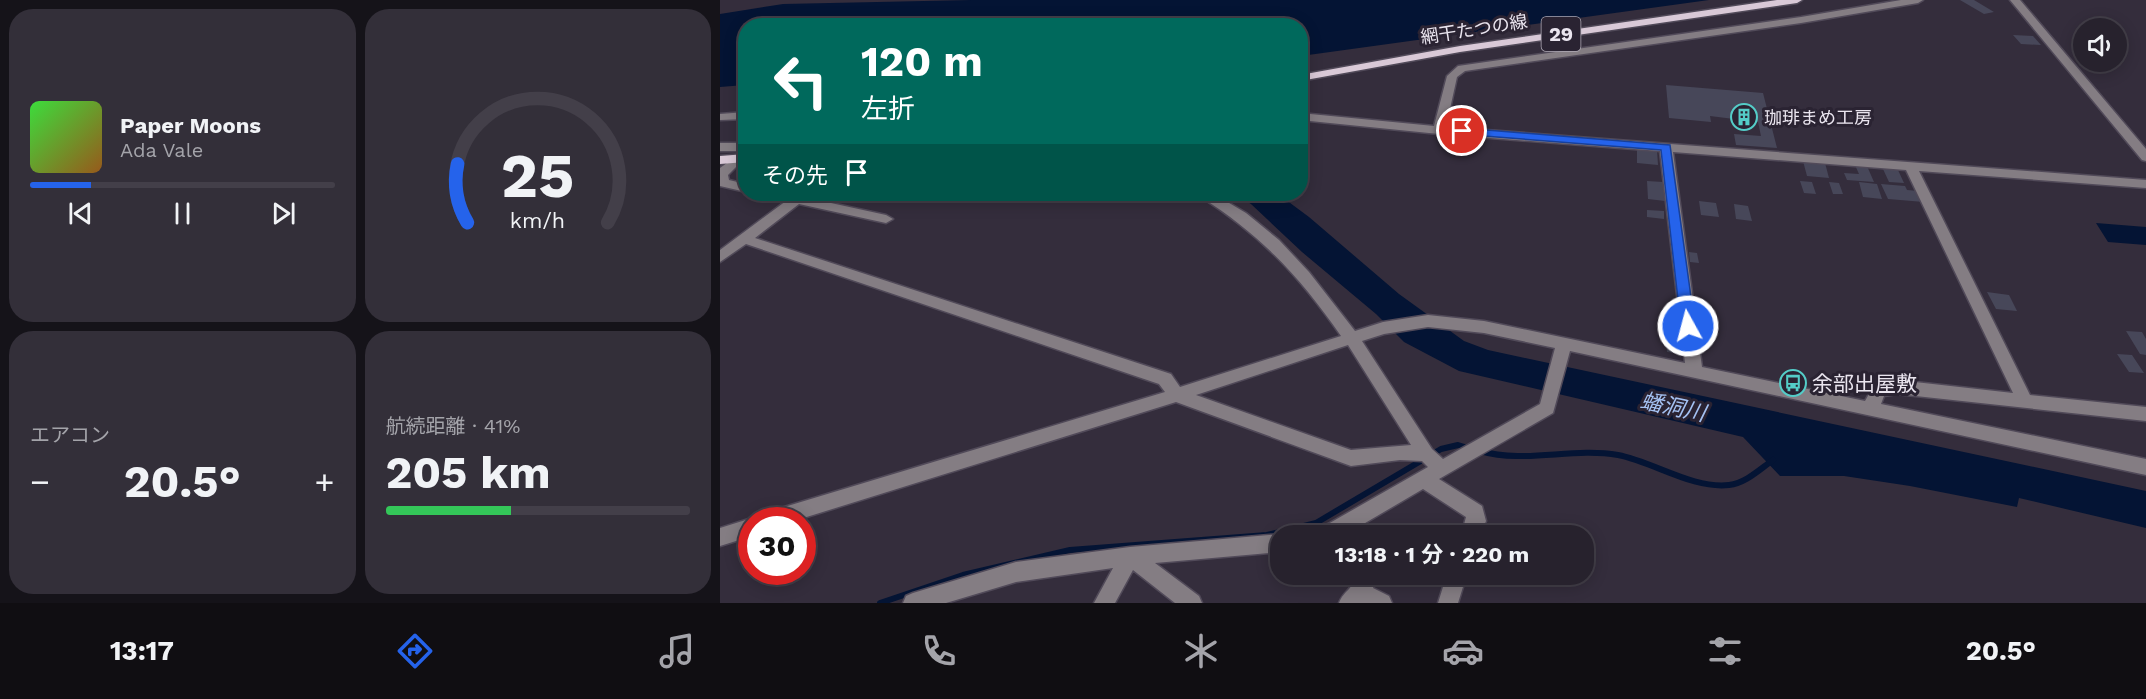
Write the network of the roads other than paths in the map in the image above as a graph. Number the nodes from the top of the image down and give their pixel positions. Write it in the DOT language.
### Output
graph roads {
  1 [pos="1797,0"];
  2 [pos="1918,0"];
  3 [pos="2014,0"];
  4 [pos="1308,77"];
  5 [pos="738,116"];
  6 [pos="720,117"];
  7 [pos="1308,117"];
  8 [pos="1439,130"];
  9 [pos="720,147"];
  10 [pos="738,147"];
  11 [pos="1666,147"];
  12 [pos="2146,157"];
  13 [pos="738,159"];
  14 [pos="720,160"];
  15 [pos="738,162"];
  16 [pos="1911,166"];
  17 [pos="2146,184"];
  18 [pos="738,186"];
  19 [pos="797,201"];
  20 [pos="817,201"];
  21 [pos="1219,201"];
  22 [pos="886,219"];
  23 [pos="745,239"];
  24 [pos="722,255"];
  25 [pos="1351,338"];
  26 [pos="1564,344"];
  27 [pos="1694,371"];
  28 [pos="1176,395"];
  29 [pos="2025,401"];
  30 [pos="1872,409"];
  31 [pos="2146,414"];
  32 [pos="1426,454"];
  33 [pos="1441,468"];
  34 [pos="2146,468"];
  35 [pos="1424,480"];
  36 [pos="813,507"];
  37 [pos="1345,525"];
  38 [pos="1475,525"];
  39 [pos="738,531"];
  40 [pos="738,535"];
  41 [pos="720,537"];
  42 [pos="1270,544"];
  43 [pos="720,550"];
  44 [pos="1130,556"];
  45 [pos="1454,585"];
  46 [pos="1359,590"];
  47 [pos="913,603"];
  48 [pos="1104,603"];
  49 [pos="1192,603"];
  50 [pos="1382,603"];
  51 [pos="1448,603"];
  1 -- 4 [label="main road, 網干たつの線 / 29"];
  2 -- 8 [label="street"];
  3 -- 12 [label="street"];
  5 -- 6 [label="street"];
  7 -- 8 [label="street"];
  8 -- 11 [label="street"];
  9 -- 10 [label="street"];
  11 -- 16 [label="street"];
  11 -- 27 [label="street"];
  13 -- 14 [label="main road"];
  15 -- 18 [label="street"];
  16 -- 17 [label="street"];
  16 -- 29 [label="street"];
  19 -- 23 [label="street"];
  20 -- 22 [label="street"];
  21 -- 25 [label="street"];
  23 -- 24 [label="street"];
  23 -- 28 [label="street"];
  25 -- 26 [label="street"];
  25 -- 28 [label="street"];
  25 -- 32 [label="street"];
  26 -- 27 [label="street"];
  26 -- 33 [label="street"];
  27 -- 30 [label="street"];
  28 -- 32 [label="street"];
  28 -- 36 [label="street"];
  29 -- 30 [label="street"];
  29 -- 31 [label="street"];
  30 -- 34 [label="street"];
  32 -- 33 [label="street"];
  33 -- 35 [label="street"];
  35 -- 37 [label="street"];
  35 -- 38 [label="street"];
  39 -- 41 [label="street"];
  40 -- 43 [label="street"];
  42 -- 44 [label="street"];
  44 -- 47 [label="street"];
  44 -- 48 [label="street"];
  44 -- 49 [label="street"];
  45 -- 51 [label="street"];
  46 -- 50 [label="street"];
}
